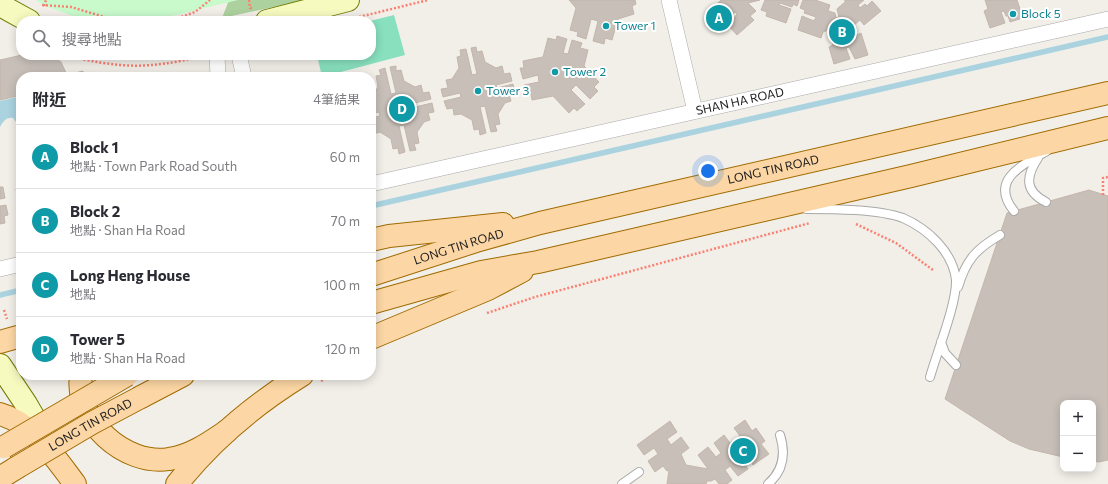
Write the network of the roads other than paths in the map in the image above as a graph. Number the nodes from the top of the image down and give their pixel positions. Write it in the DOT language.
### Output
graph roads {
  1 [pos="669,0"];
  2 [pos="0,5"];
  3 [pos="37,10"];
  4 [pos="350,10"];
  5 [pos="305,16"];
  6 [pos="1108,19"];
  7 [pos="217,60"];
  8 [pos="240,60"];
  9 [pos="218,72"];
  10 [pos="243,72"];
  11 [pos="1108,93"];
  12 [pos="695,111"];
  13 [pos="1108,128"];
  14 [pos="1082,134"];
  15 [pos="1039,156"];
  16 [pos="376,183"];
  17 [pos="1046,202"];
  18 [pos="767,209"];
  19 [pos="1014,211"];
  20 [pos="540,223"];
  21 [pos="1000,236"];
  22 [pos="376,239"];
  23 [pos="538,262"];
  24 [pos="16,265"];
  25 [pos="0,269"];
  26 [pos="376,273"];
  27 [pos="954,299"];
  28 [pos="376,302"];
  29 [pos="376,336"];
  30 [pos="16,337"];
  31 [pos="0,342"];
  32 [pos="940,342"];
  33 [pos="0,365"];
  34 [pos="956,365"];
  35 [pos="930,377"];
  36 [pos="81,380"];
  37 [pos="118,380"];
  38 [pos="173,380"];
  39 [pos="295,380"];
  40 [pos="0,414"];
  41 [pos="227,431"];
  42 [pos="780,435"];
  43 [pos="0,449"];
  44 [pos="56,460"];
  45 [pos="639,472"];
  46 [pos="0,478"];
  47 [pos="75,484"];
  48 [pos="177,484"];
  49 [pos="622,484"];
  50 [pos="768,484"];
  1 -- 12 [label="street"];
  2 -- 3 [label="street"];
  4 -- 5 [label="street"];
  6 -- 12 [label="street, SHAN HA ROAD"];
  7 -- 9 [label="street"];
  8 -- 10 [label="street"];
  11 -- 20 [label="main road, LONG TIN ROAD"];
  12 -- 16 [label="street, SHAN HA ROAD"];
  13 -- 14 [label="main road"];
  14 -- 15 [label="lane"];
  14 -- 18 [label="main road"];
  15 -- 17 [label="lane"];
  15 -- 19 [label="lane"];
  18 -- 23 [label="main road"];
  18 -- 27 [label="lane"];
  20 -- 22 [label="main road"];
  20 -- 26 [label="main road, LONG TIN ROAD"];
  21 -- 27 [label="lane"];
  23 -- 28 [label="main road"];
  23 -- 29 [label="main road"];
  24 -- 25 [label="street"];
  27 -- 32 [label="lane"];
  30 -- 31 [label="main road"];
  32 -- 34 [label="lane"];
  32 -- 35 [label="lane"];
  33 -- 44 [label="street"];
  36 -- 41 [label="main road"];
  37 -- 43 [label="main road, bridge"];
  38 -- 46 [label="main road, LONG TIN ROAD, bridge"];
  39 -- 41 [label="main road"];
  40 -- 44 [label="main road"];
  41 -- 48 [label="main road"];
  42 -- 50 [label="lane"];
  44 -- 47 [label="main road"];
  45 -- 49 [label="lane"];
}
